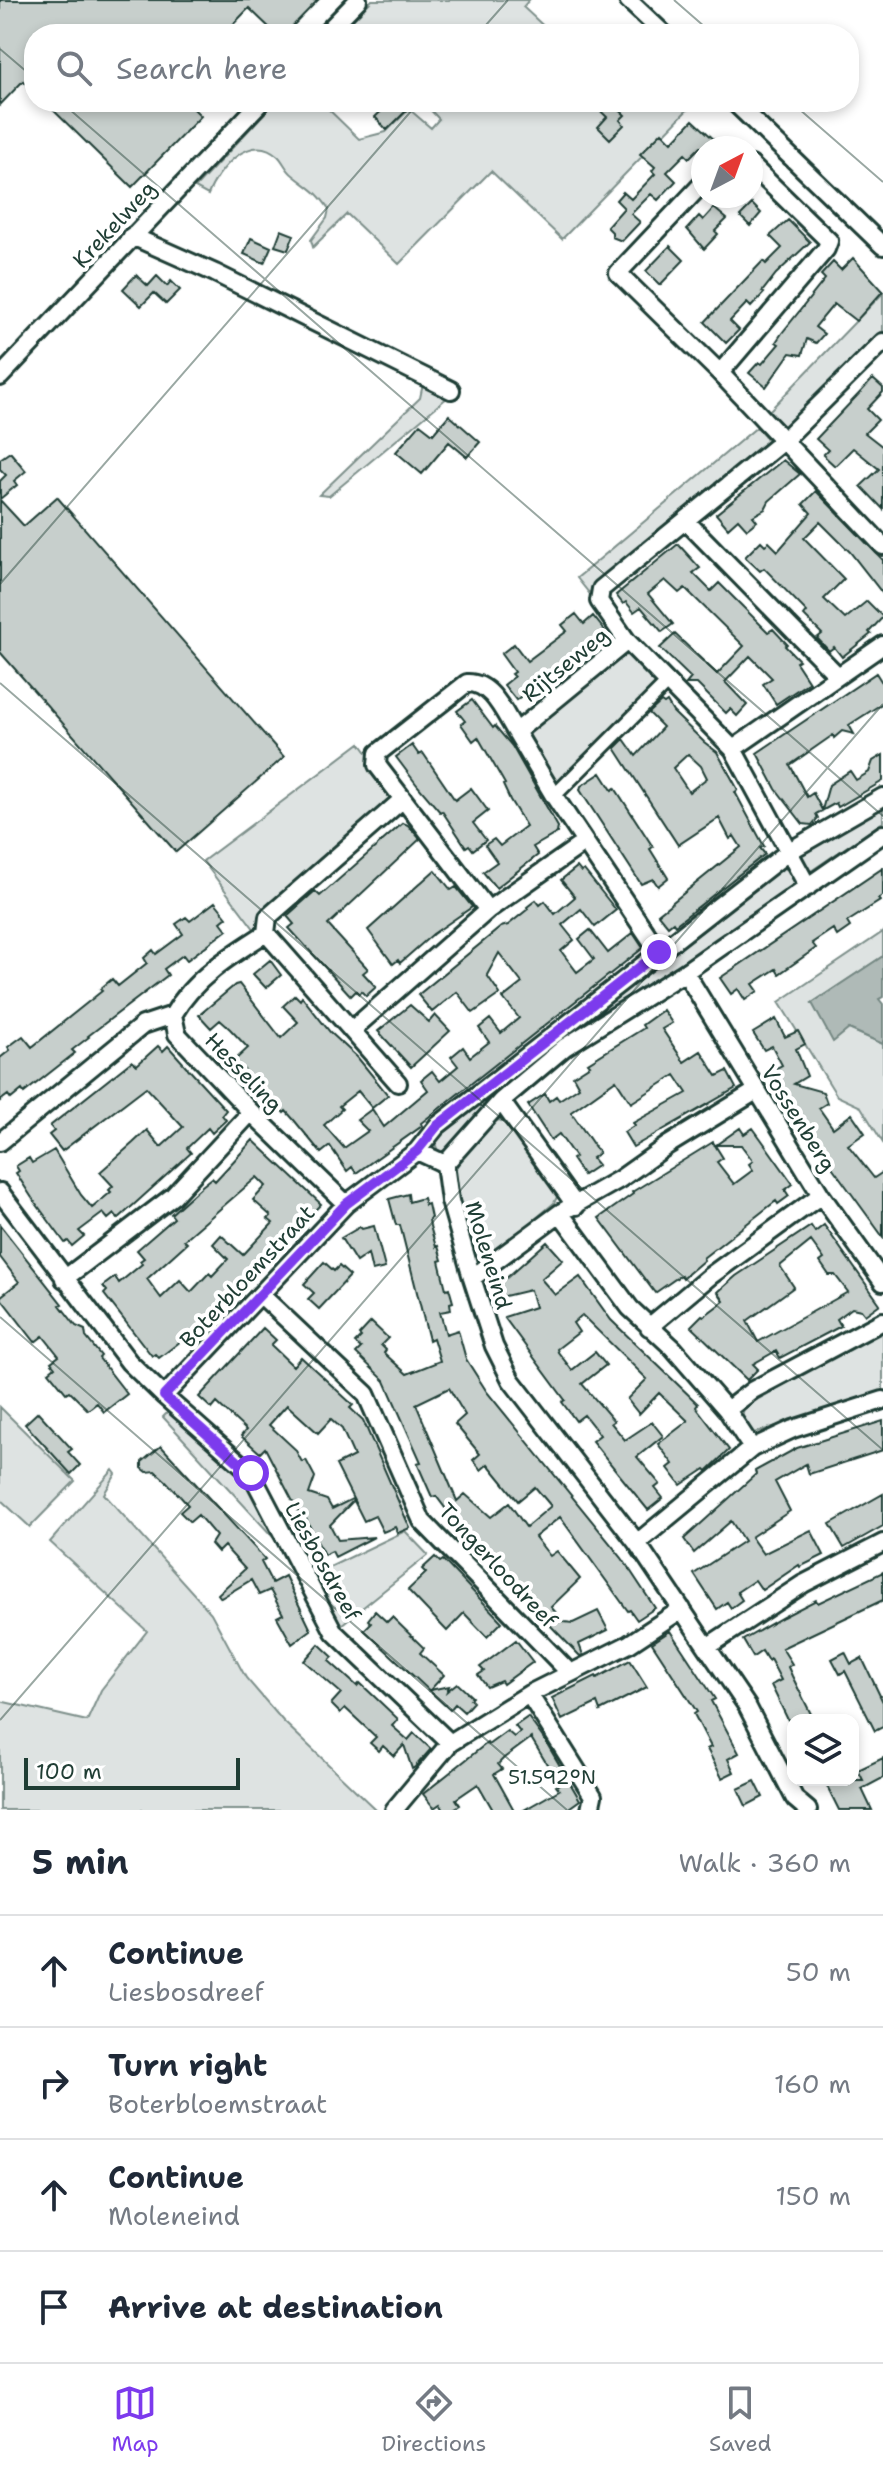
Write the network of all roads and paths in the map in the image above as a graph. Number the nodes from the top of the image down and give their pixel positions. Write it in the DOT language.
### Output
graph roads {
  1 [pos="358,0"];
  2 [pos="628,0"];
  3 [pos="335,24"];
  4 [pos="653,24"];
  5 [pos="251,112"];
  6 [pos="744,112"];
  7 [pos="763,177"];
  8 [pos="691,196"];
  9 [pos="132,236"];
  10 [pos="883,246"];
  11 [pos="883,342"];
  12 [pos="720,373"];
  13 [pos="0,377"];
  14 [pos="451,390"];
  15 [pos="784,440"];
  16 [pos="686,521"];
  17 [pos="880,533"];
  18 [pos="627,641"];
  19 [pos="883,645"];
  20 [pos="838,676"];
  21 [pos="668,682"];
  22 [pos="516,732"];
  23 [pos="733,749"];
  24 [pos="554,796"];
  25 [pos="883,797"];
  26 [pos="403,799"];
  27 [pos="883,834"];
  28 [pos="585,842"];
  29 [pos="788,852"];
  30 [pos="808,887"];
  31 [pos="488,910"];
  32 [pos="266,933"];
  33 [pos="659,952"];
  34 [pos="685,972"];
  35 [pos="173,1015"];
  36 [pos="353,1029"];
  37 [pos="398,1083"];
  38 [pos="756,1091"];
  39 [pos="501,1101"];
  40 [pos="251,1112"];
  41 [pos="0,1142"];
  42 [pos="417,1151"];
  43 [pos="445,1164"];
  44 [pos="0,1192"];
  45 [pos="821,1195"];
  46 [pos="346,1204"];
  47 [pos="576,1206"];
  48 [pos="560,1213"];
  49 [pos="472,1278"];
  50 [pos="64,1279"];
  51 [pos="883,1282"];
  52 [pos="261,1295"];
  53 [pos="883,1321"];
  54 [pos="649,1327"];
  55 [pos="164,1396"];
  56 [pos="883,1400"];
  57 [pos="727,1410"];
  58 [pos="752,1448"];
  59 [pos="637,1543"];
  60 [pos="883,1543"];
  61 [pos="682,1609"];
  62 [pos="707,1647"];
  63 [pos="569,1672"];
  64 [pos="529,1694"];
  65 [pos="450,1743"];
  66 [pos="394,1810"];
  67 [pos="590,1810"];
  68 [pos="808,1810"];
  1 -- 3 [label="street"];
  2 -- 4 [label="street"];
  5 -- 9 [label="street, Krekelweg"];
  6 -- 10 [label="street"];
  7 -- 12 [label="street"];
  8 -- 12 [label="street"];
  9 -- 13 [label="street, Krekelweg"];
  9 -- 14 [label="street"];
  11 -- 15 [label="street, Rijtseweg"];
  12 -- 15 [label="street"];
  15 -- 16 [label="street, Rijtseweg"];
  15 -- 17 [label="street"];
  16 -- 18 [label="street, Rijtseweg"];
  16 -- 20 [label="street"];
  18 -- 21 [label="street"];
  18 -- 22 [label="street, Rijtseweg"];
  19 -- 20 [label="street"];
  20 -- 23 [label="street"];
  21 -- 23 [label="street"];
  21 -- 24 [label="street"];
  22 -- 24 [label="street"];
  22 -- 26 [label="street, Rijtseweg"];
  23 -- 29 [label="street"];
  24 -- 28 [label="street"];
  25 -- 29 [label="street"];
  26 -- 31 [label="street, Rijtseweg"];
  26 -- 32 [label="street"];
  27 -- 30 [label="street"];
  28 -- 31 [label="street"];
  28 -- 33 [label="street"];
  29 -- 30 [label="street"];
  29 -- 33 [label="street"];
  30 -- 34 [label="street"];
  31 -- 36 [label="street"];
  32 -- 35 [label="street"];
  32 -- 36 [label="street"];
  33 -- 42 [label="street"];
  34 -- 38 [label="street, Vossenberg"];
  34 -- 39 [label="street"];
  35 -- 40 [label="street, Hesseling"];
  35 -- 41 [label="street"];
  36 -- 37 [label="street"];
  38 -- 45 [label="street, Vossenberg"];
  38 -- 47 [label="street"];
  39 -- 43 [label="street"];
  39 -- 47 [label="street"];
  40 -- 46 [label="street, Hesseling"];
  40 -- 50 [label="street"];
  42 -- 43 [label="street"];
  42 -- 46 [label="street, Boterbloemstraat"];
  43 -- 49 [label="street, Moleneind"];
  44 -- 50 [label="street"];
  45 -- 51 [label="street, Vossenberg"];
  45 -- 54 [label="street"];
  46 -- 52 [label="street, Boterbloemstraat"];
  47 -- 48 [label="street"];
  48 -- 49 [label="street"];
  48 -- 54 [label="street"];
  49 -- 59 [label="street, Moleneind"];
  50 -- 55 [label="street"];
  52 -- 55 [label="street, Boterbloemstraat"];
  52 -- 63 [label="street, Tongerloodreef"];
  53 -- 57 [label="street"];
  54 -- 57 [label="street"];
  55 -- 65 [label="street, Liesbosdreef"];
  56 -- 58 [label="street"];
  57 -- 58 [label="street"];
  58 -- 59 [label="street"];
  59 -- 61 [label="street, Moleneind"];
  60 -- 62 [label="street"];
  61 -- 62 [label="street, Moleneind"];
  61 -- 63 [label="street"];
  62 -- 68 [label="street, Moleneind"];
  63 -- 64 [label="street"];
  64 -- 65 [label="street"];
  64 -- 67 [label="street"];
  65 -- 66 [label="street"];
}
